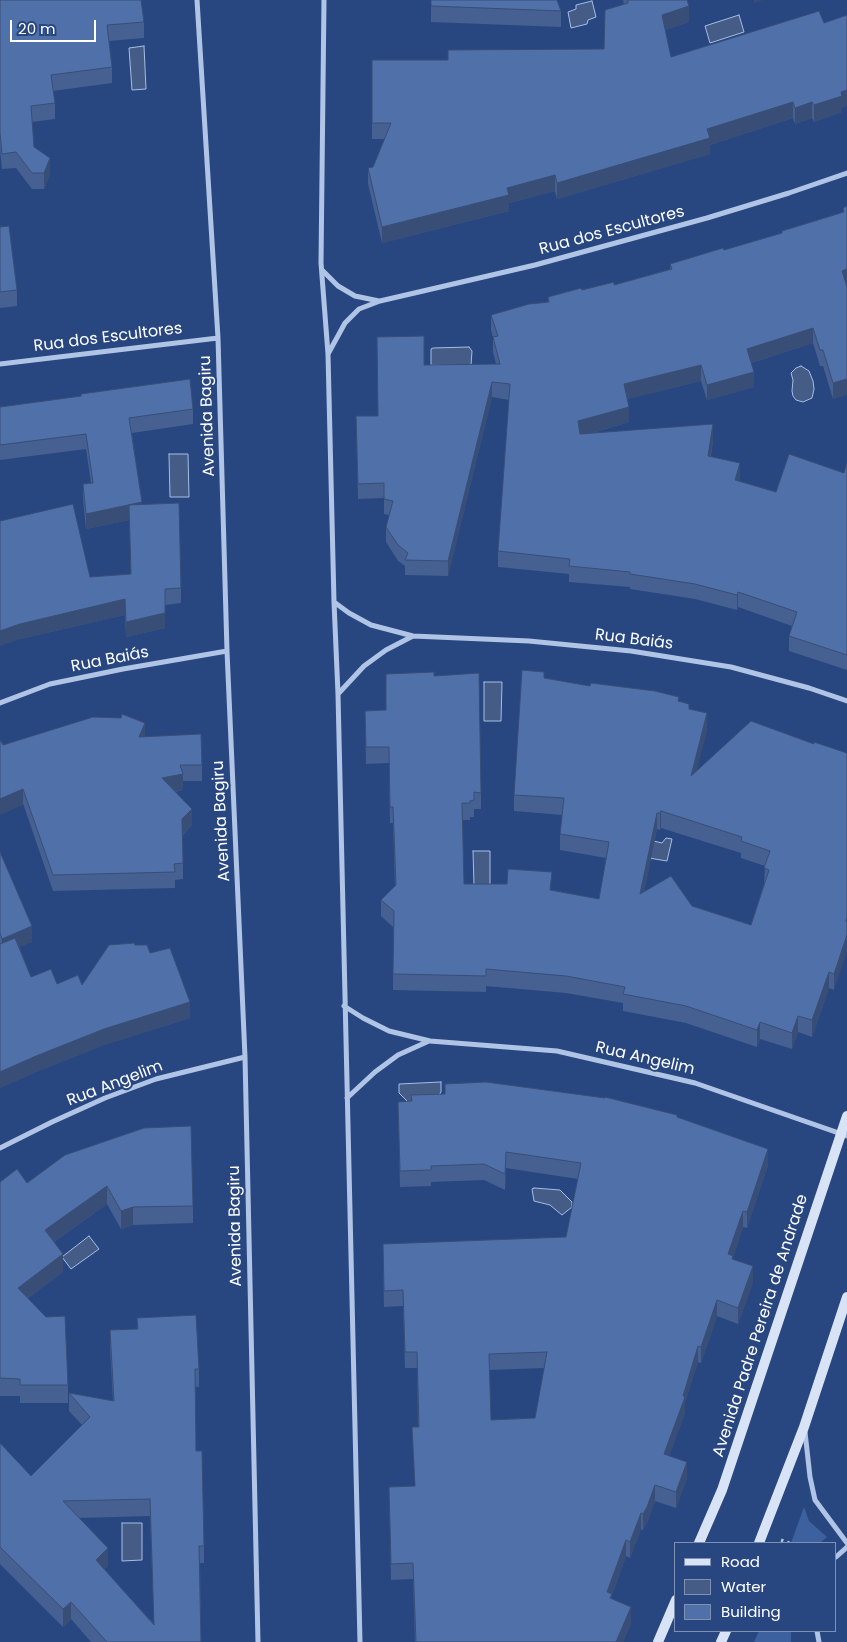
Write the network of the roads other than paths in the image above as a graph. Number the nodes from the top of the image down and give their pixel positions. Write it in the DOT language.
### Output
graph roads {
  1 [pos="197,0"];
  2 [pos="324,0"];
  3 [pos="847,172"];
  4 [pos="322,270"];
  5 [pos="380,301"];
  6 [pos="218,338"];
  7 [pos="328,354"];
  8 [pos="0,364"];
  9 [pos="334,602"];
  10 [pos="413,636"];
  11 [pos="227,651"];
  12 [pos="338,694"];
  13 [pos="847,701"];
  14 [pos="0,703"];
  15 [pos="344,1006"];
  16 [pos="430,1041"];
  17 [pos="245,1057"];
  18 [pos="347,1098"];
  19 [pos="847,1116"];
  20 [pos="844,1135"];
  21 [pos="0,1148"];
  22 [pos="847,1297"];
  23 [pos="804,1427"];
  24 [pos="700,1542"];
  25 [pos="759,1542"];
  26 [pos="847,1543"];
  27 [pos="847,1547"];
  28 [pos="837,1556"];
  29 [pos="674,1605"];
  30 [pos="258,1642"];
  31 [pos="360,1642"];
  32 [pos="658,1642"];
  1 -- 6 [label="street, Avenida Bagiru"];
  2 -- 4 [label="street"];
  3 -- 5 [label="street, Rua dos Escultores"];
  4 -- 5 [label="street, Rua dos Escultores"];
  4 -- 7 [label="street"];
  5 -- 7 [label="street, Rua dos Escultores"];
  6 -- 8 [label="street, Rua dos Escultores"];
  6 -- 11 [label="street, Avenida Bagiru"];
  7 -- 9 [label="street"];
  9 -- 10 [label="street, Rua Baiás"];
  9 -- 12 [label="street"];
  10 -- 12 [label="street, Rua Baiás"];
  10 -- 13 [label="street, Rua Baiás"];
  11 -- 14 [label="street, Rua Baiás"];
  11 -- 17 [label="street, Avenida Bagiru"];
  12 -- 15 [label="street"];
  15 -- 16 [label="street, Rua Angelim"];
  15 -- 18 [label="street"];
  16 -- 18 [label="street, Rua Angelim"];
  16 -- 20 [label="street, Rua Angelim"];
  17 -- 21 [label="street, Rua Angelim"];
  17 -- 30 [label="street, Avenida Bagiru"];
  18 -- 31 [label="street"];
  19 -- 20 [label="street, Avenida Padre Pereira de Andrade"];
  20 -- 24 [label="street, Avenida Padre Pereira de Andrade"];
  22 -- 23 [label="street"];
  23 -- 25 [label="street"];
  23 -- 26 [label="street"];
  27 -- 28 [label="street"];
  29 -- 32 [label="street"];
}
